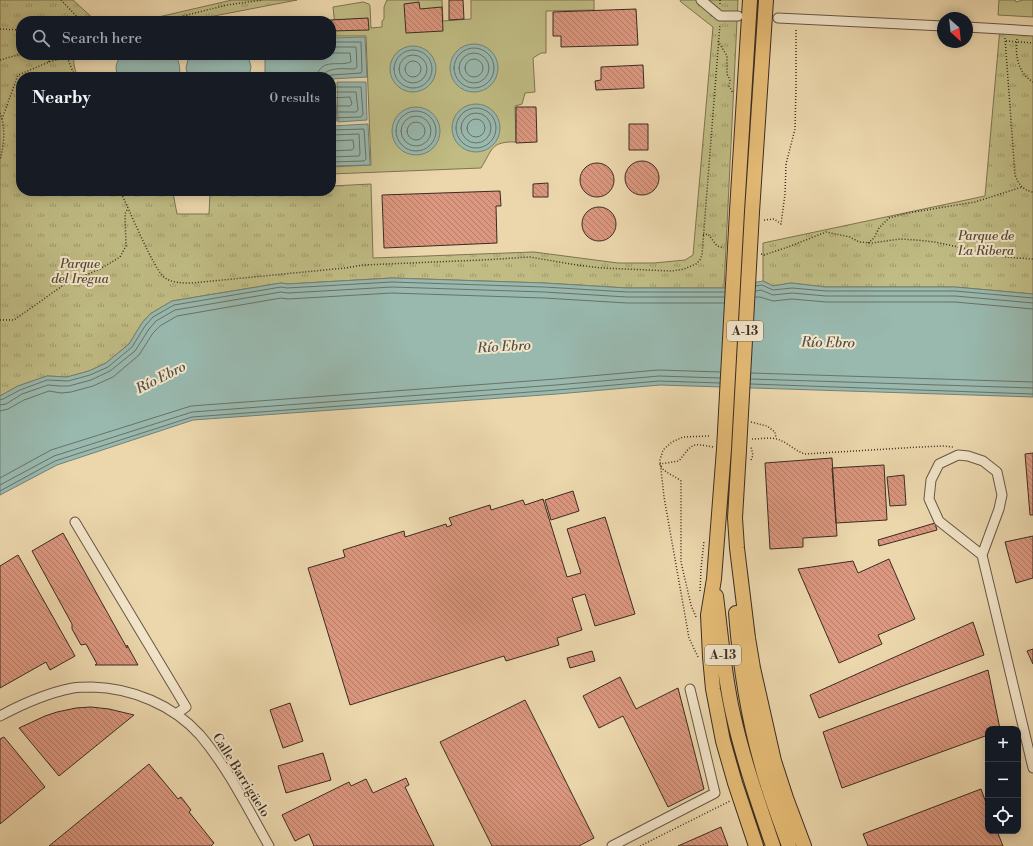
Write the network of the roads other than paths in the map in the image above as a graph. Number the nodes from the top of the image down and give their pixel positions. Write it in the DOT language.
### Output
graph roads {
  1 [pos="701,0"];
  2 [pos="750,0"];
  3 [pos="766,0"];
  4 [pos="738,16"];
  5 [pos="778,18"];
  6 [pos="937,26"];
  7 [pos="973,27"];
  8 [pos="1033,31"];
  9 [pos="74,522"];
  10 [pos="737,548"];
  11 [pos="982,555"];
  12 [pos="714,579"];
  13 [pos="690,689"];
  14 [pos="176,714"];
  15 [pos="0,716"];
  16 [pos="1033,768"];
  17 [pos="269,846"];
  18 [pos="612,846"];
  19 [pos="756,846"];
  20 [pos="773,846"];
  21 [pos="789,846"];
  22 [pos="804,846"];
  1 -- 4 [label="street"];
  2 -- 12 [label="highway, A-13, bridge"];
  3 -- 10 [label="highway, A-13, bridge"];
  5 -- 6 [label="street"];
  7 -- 8 [label="street"];
  9 -- 14 [label="street"];
  10 -- 21 [label="highway, A-13"];
  10 -- 22 [label="highway"];
  11 -- 11 [label="street"];
  11 -- 16 [label="street"];
  12 -- 19 [label="highway"];
  12 -- 20 [label="highway, A-13"];
  13 -- 18 [label="street"];
  14 -- 15 [label="street, Calle Barrigüelo"];
  14 -- 17 [label="street, Calle Barrigüelo"];
}
